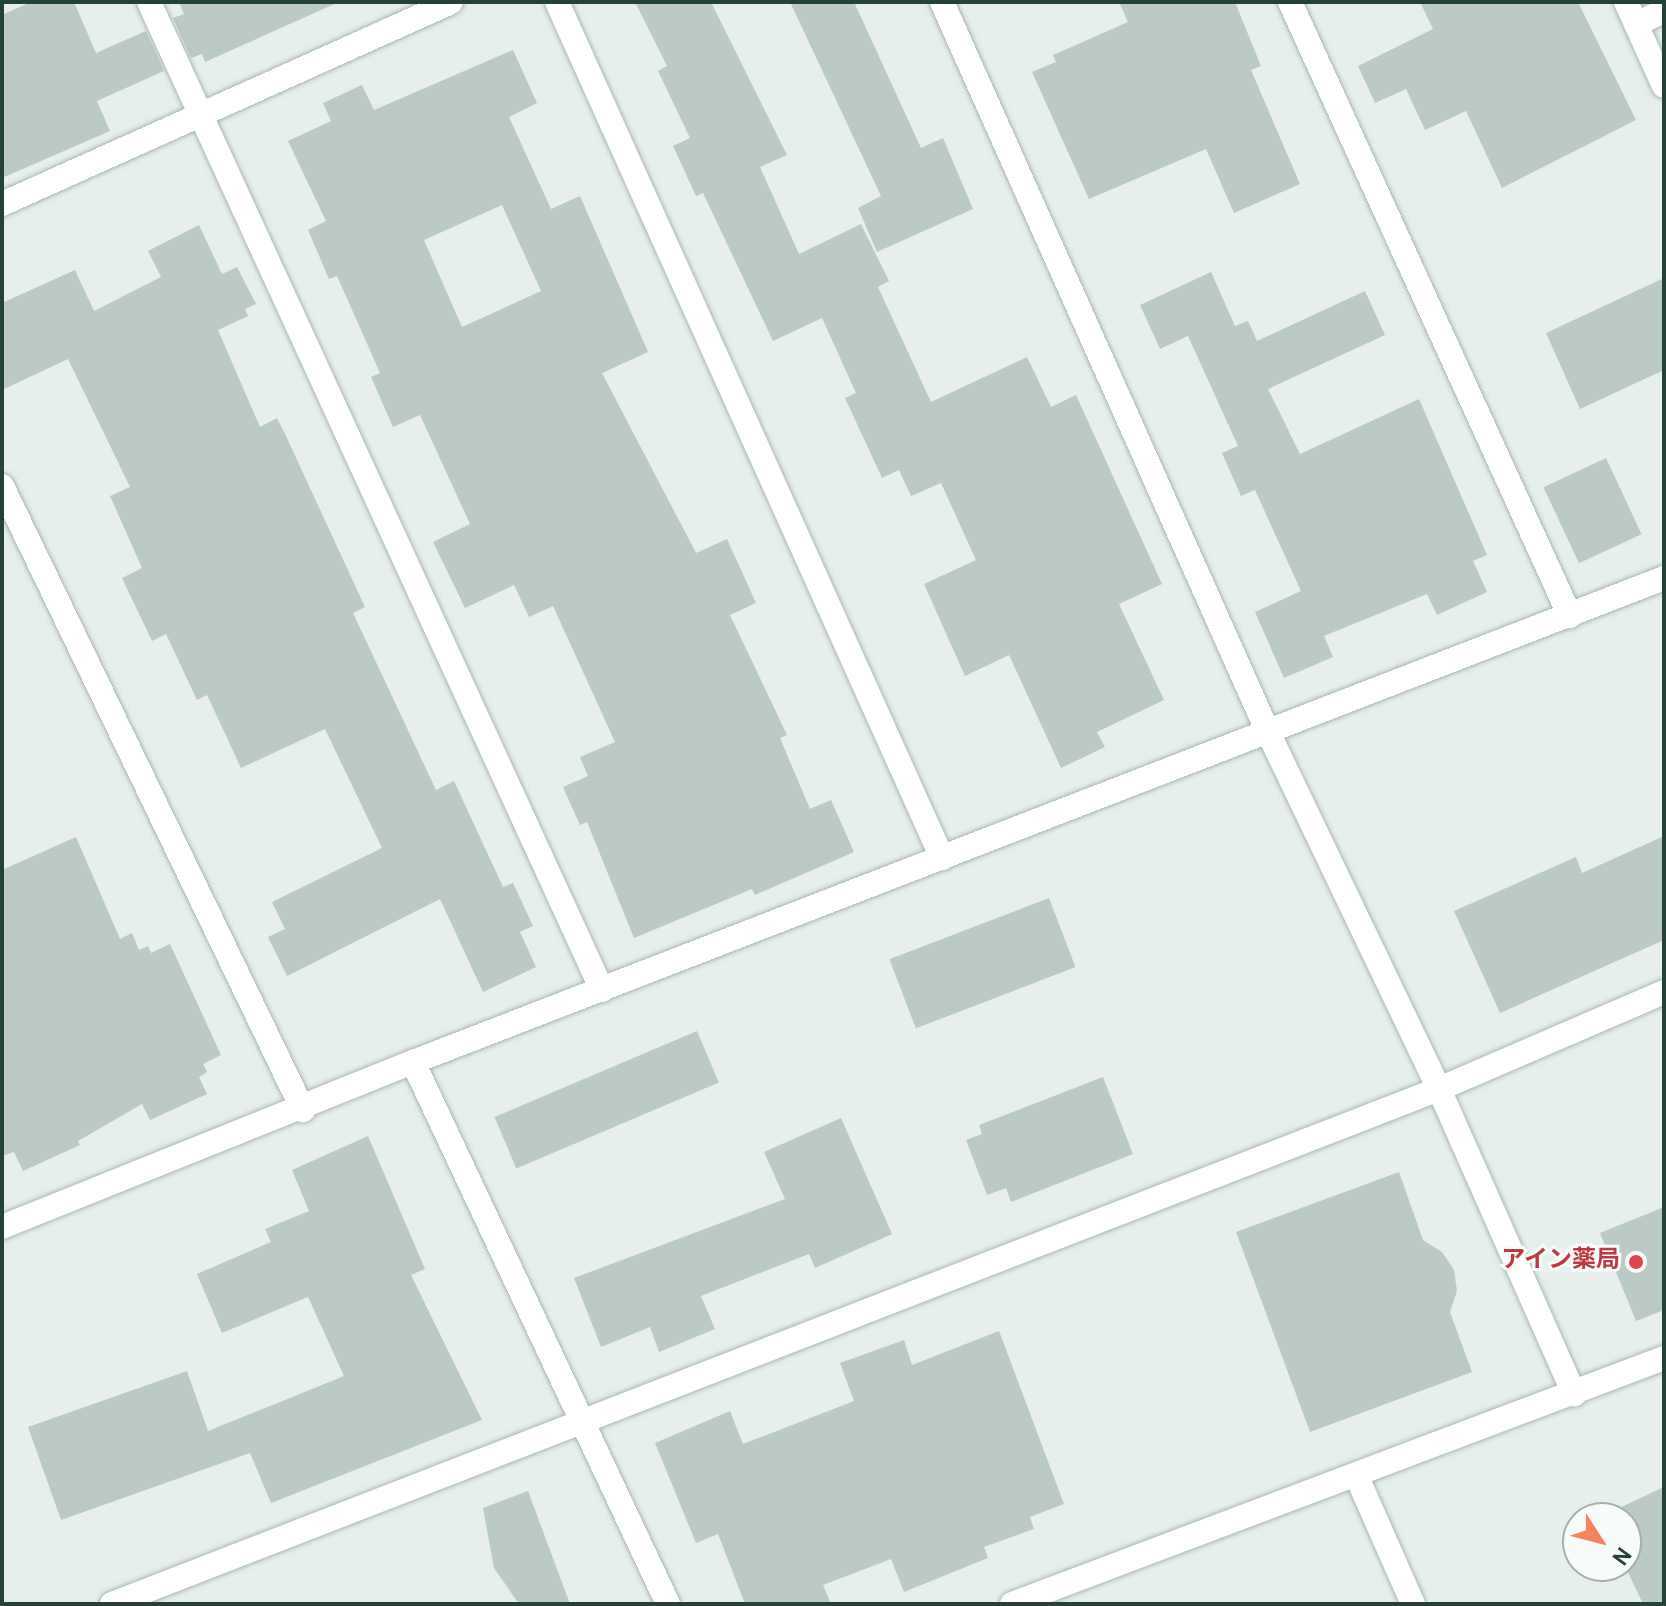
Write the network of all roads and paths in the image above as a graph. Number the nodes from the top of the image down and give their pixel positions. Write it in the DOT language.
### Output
graph roads {
  1 [pos="149,2"];
  2 [pos="451,2"];
  3 [pos="557,2"];
  4 [pos="942,2"];
  5 [pos="1290,2"];
  6 [pos="1626,2"];
  7 [pos="1664,11"];
  8 [pos="1636,24"];
  9 [pos="1664,86"];
  10 [pos="203,115"];
  11 [pos="2,204"];
  12 [pos="2,486"];
  13 [pos="1664,578"];
  14 [pos="1570,616"];
  15 [pos="1268,732"];
  16 [pos="942,858"];
  17 [pos="602,990"];
  18 [pos="1664,992"];
  19 [pos="413,1062"];
  20 [pos="1439,1089"];
  21 [pos="303,1110"];
  22 [pos="3,1224"];
  23 [pos="1664,1358"];
  24 [pos="1574,1394"];
  25 [pos="586,1421"];
  26 [pos="1357,1477"];
  27 [pos="1051,1597"];
  28 [pos="112,1604"];
  29 [pos="668,1604"];
  30 [pos="1012,1604"];
  31 [pos="1413,1604"];
  1 -- 10 [label="street"];
  2 -- 10 [label="street"];
  3 -- 16 [label="street"];
  4 -- 15 [label="street"];
  5 -- 14 [label="street"];
  6 -- 8 [label="street"];
  7 -- 8 [label="street"];
  8 -- 9 [label="street"];
  10 -- 11 [label="street"];
  10 -- 17 [label="street"];
  12 -- 21 [label="street"];
  13 -- 14 [label="street"];
  14 -- 15 [label="street"];
  15 -- 16 [label="street"];
  15 -- 20 [label="street"];
  16 -- 17 [label="street"];
  17 -- 19 [label="street"];
  18 -- 20 [label="street"];
  19 -- 21 [label="street"];
  19 -- 25 [label="street"];
  20 -- 24 [label="street"];
  20 -- 25 [label="street"];
  21 -- 22 [label="street"];
  23 -- 24 [label="street"];
  24 -- 26 [label="street"];
  25 -- 28 [label="street"];
  25 -- 29 [label="street"];
  26 -- 27 [label="street"];
  26 -- 31 [label="street"];
  27 -- 30 [label="street"];
}
